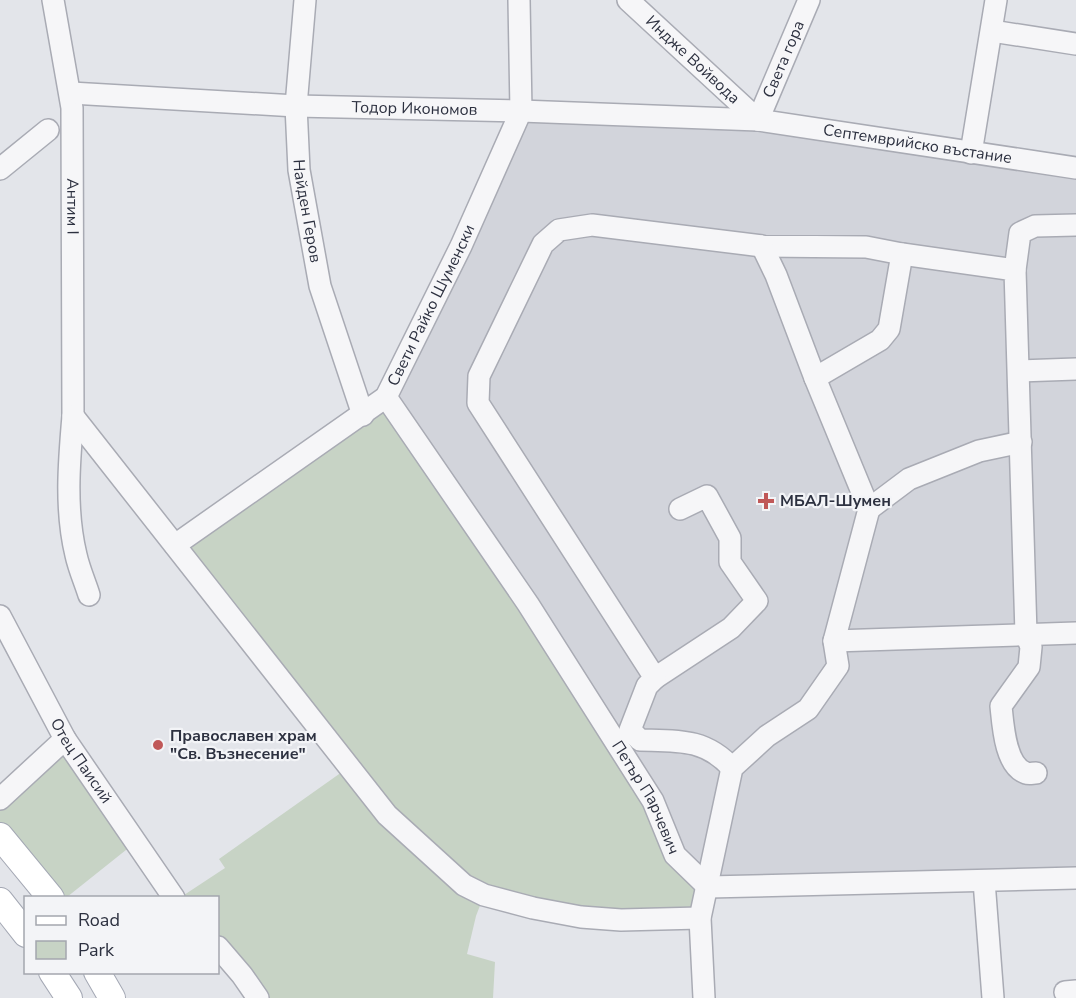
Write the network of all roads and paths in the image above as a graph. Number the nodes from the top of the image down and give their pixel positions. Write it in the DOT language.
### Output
graph roads {
  1 [pos="53,0"];
  2 [pos="305,0"];
  3 [pos="519,0"];
  4 [pos="628,0"];
  5 [pos="809,0"];
  6 [pos="996,0"];
  7 [pos="992,31"];
  8 [pos="1076,44"];
  9 [pos="71,93"];
  10 [pos="296,106"];
  11 [pos="521,111"];
  12 [pos="758,120"];
  13 [pos="48,130"];
  14 [pos="971,153"];
  15 [pos="1076,168"];
  16 [pos="0,169"];
  17 [pos="1076,225"];
  18 [pos="762,246"];
  19 [pos="902,254"];
  20 [pos="1015,270"];
  21 [pos="1076,369"];
  22 [pos="1019,371"];
  23 [pos="815,378"];
  24 [pos="386,398"];
  25 [pos="363,415"];
  26 [pos="73,416"];
  27 [pos="1021,442"];
  28 [pos="680,509"];
  29 [pos="869,509"];
  30 [pos="175,545"];
  31 [pos="89,595"];
  32 [pos="0,616"];
  33 [pos="1076,633"];
  34 [pos="1026,634"];
  35 [pos="834,641"];
  36 [pos="655,678"];
  37 [pos="66,739"];
  38 [pos="732,768"];
  39 [pos="1036,773"];
  40 [pos="0,799"];
  41 [pos="0,836"];
  42 [pos="1076,878"];
  43 [pos="984,880"];
  44 [pos="708,887"];
  45 [pos="50,896"];
  46 [pos="173,896"];
  47 [pos="0,901"];
  48 [pos="700,918"];
  49 [pos="24,931"];
  50 [pos="219,948"];
  51 [pos="53,974"];
  52 [pos="98,974"];
  53 [pos="701,997"];
  54 [pos="69,998"];
  55 [pos="112,998"];
  56 [pos="258,998"];
  57 [pos="993,998"];
  1 -- 9 [label="street, Антим I"];
  2 -- 10 [label="street, Найден Геров"];
  3 -- 11 [label="street, Свети Райко Шуменски"];
  4 -- 12 [label="street, Индже Войвода"];
  5 -- 12 [label="street, Света гора"];
  6 -- 7 [label="street"];
  7 -- 8 [label="street"];
  7 -- 14 [label="street"];
  9 -- 10 [label="street, Тодор Икономов"];
  9 -- 26 [label="street, Антим I"];
  10 -- 11 [label="street, Тодор Икономов"];
  10 -- 25 [label="street, Найден Геров"];
  11 -- 12 [label="street, Тодор Икономов"];
  11 -- 24 [label="street, Свети Райко Шуменски"];
  12 -- 14 [label="street, Септемврийско въстание"];
  13 -- 16 [label="street"];
  14 -- 15 [label="street, Септемврийско въстание"];
  17 -- 20 [label="street"];
  18 -- 19 [label="street"];
  18 -- 23 [label="street"];
  18 -- 36 [label="street"];
  19 -- 20 [label="street"];
  19 -- 23 [label="street"];
  20 -- 22 [label="street"];
  21 -- 22 [label="street"];
  22 -- 27 [label="street"];
  23 -- 29 [label="street"];
  24 -- 25 [label="street, Свети Райко Шуменски"];
  24 -- 44 [label="street, Петър Парчевич"];
  25 -- 30 [label="street, Свети Райко Шуменски"];
  26 -- 30 [label="street"];
  26 -- 31 [label="street, Антим I"];
  27 -- 29 [label="street"];
  27 -- 34 [label="street"];
  28 -- 36 [label="street"];
  29 -- 35 [label="street"];
  30 -- 48 [label="street"];
  32 -- 37 [label="street, Отец Паисий"];
  33 -- 34 [label="street"];
  34 -- 35 [label="street"];
  34 -- 39 [label="street"];
  35 -- 38 [label="street"];
  36 -- 38 [label="street"];
  37 -- 40 [label="street"];
  37 -- 46 [label="street, Отец Паисий"];
  38 -- 44 [label="street"];
  41 -- 45 [label="main road"];
  42 -- 43 [label="street"];
  43 -- 44 [label="street"];
  43 -- 57 [label="street"];
  44 -- 48 [label="street"];
  47 -- 49 [label="main road"];
  48 -- 53 [label="street"];
  50 -- 56 [label="street"];
  51 -- 54 [label="main road"];
  52 -- 55 [label="main road"];
}
